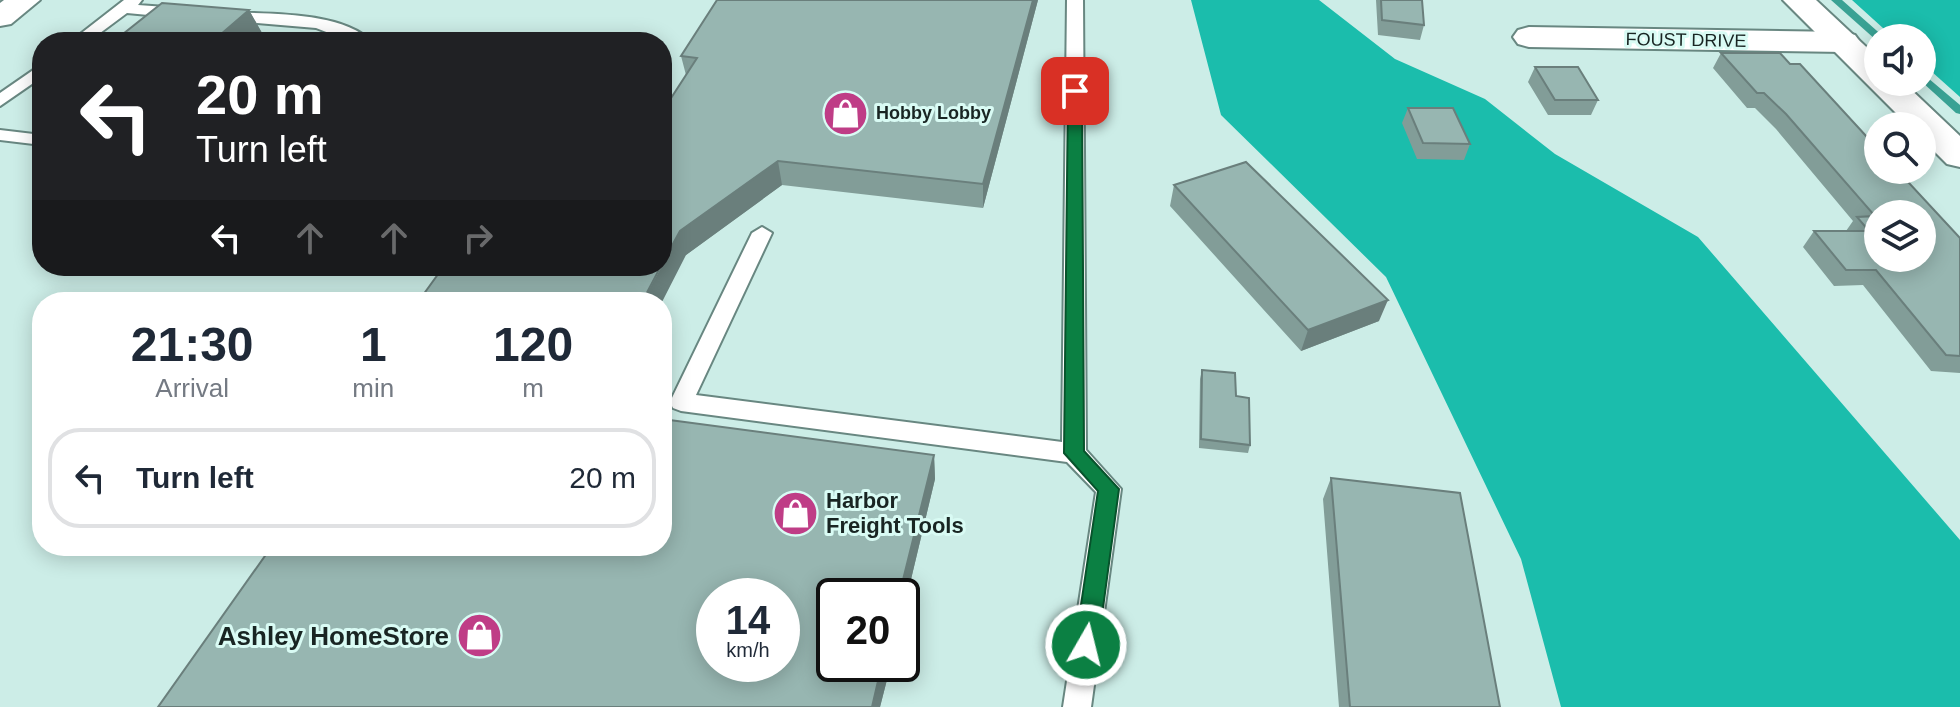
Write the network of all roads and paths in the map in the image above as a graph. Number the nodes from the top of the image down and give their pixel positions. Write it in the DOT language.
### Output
graph roads {
  1 [pos="25,0"];
  2 [pos="1075,0"];
  3 [pos="1798,0"];
  4 [pos="129,4"];
  5 [pos="0,17"];
  6 [pos="91,32"];
  7 [pos="350,32"];
  8 [pos="1529,37"];
  9 [pos="1844,42"];
  10 [pos="1864,62"];
  11 [pos="32,77"];
  12 [pos="1898,96"];
  13 [pos="0,101"];
  14 [pos="0,135"];
  15 [pos="32,139"];
  16 [pos="1960,156"];
  17 [pos="762,233"];
  18 [pos="1074,453"];
  19 [pos="1077,707"];
  1 -- 5 [label="main road"];
  2 -- 18 [label="lane"];
  3 -- 9 [label="main road"];
  4 -- 6 [label="lane"];
  4 -- 7 [label="lane"];
  8 -- 9 [label="main road, FOUST DRIVE"];
  9 -- 10 [label="main road"];
  11 -- 13 [label="lane"];
  12 -- 16 [label="main road"];
  14 -- 15 [label="lane"];
  17 -- 18 [label="lane"];
  18 -- 19 [label="lane"];
}
